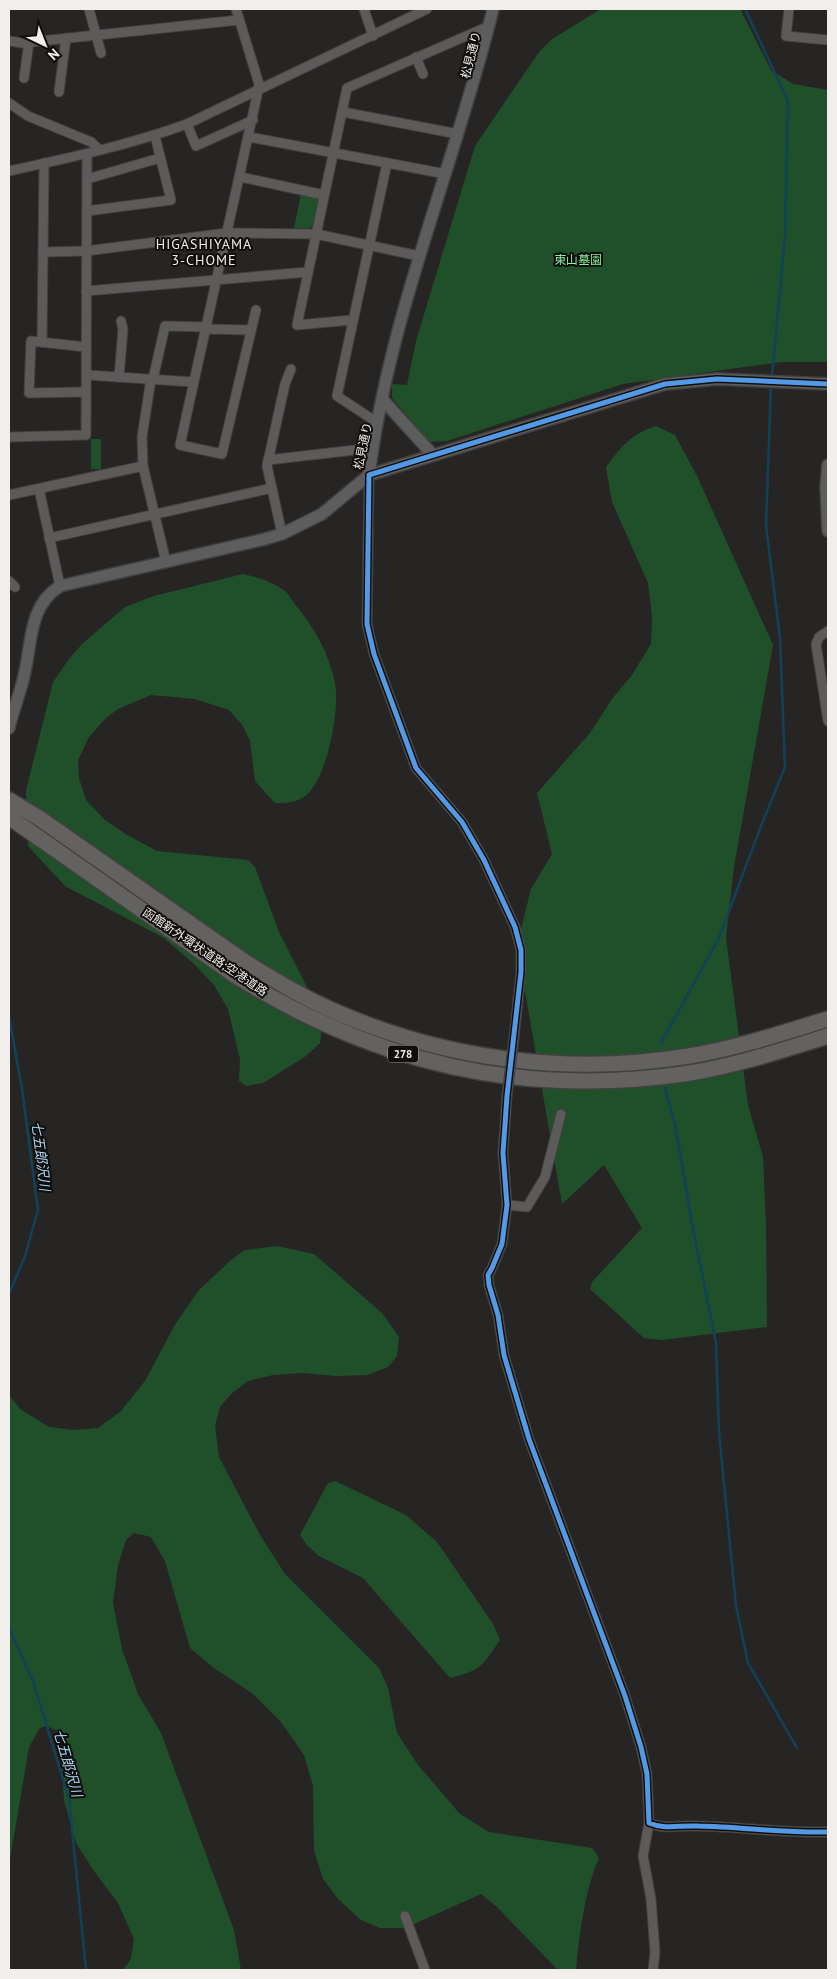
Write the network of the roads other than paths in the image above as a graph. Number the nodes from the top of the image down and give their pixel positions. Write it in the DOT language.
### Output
graph roads {
  1 [pos="89,9"];
  2 [pos="236,9"];
  3 [pos="364,9"];
  4 [pos="427,9"];
  5 [pos="493,9"];
  6 [pos="789,9"];
  7 [pos="416,11"];
  8 [pos="239,20"];
  9 [pos="489,26"];
  10 [pos="96,35"];
  11 [pos="373,36"];
  12 [pos="66,38"];
  13 [pos="828,40"];
  14 [pos="9,41"];
  15 [pos="28,42"];
  16 [pos="102,53"];
  17 [pos="416,57"];
  18 [pos="423,74"];
  19 [pos="24,78"];
  20 [pos="258,91"];
  21 [pos="59,92"];
  22 [pos="9,103"];
  23 [pos="342,112"];
  24 [pos="253,120"];
  25 [pos="187,124"];
  26 [pos="458,134"];
  27 [pos="155,136"];
  28 [pos="249,137"];
  29 [pos="100,150"];
  30 [pos="334,152"];
  31 [pos="87,154"];
  32 [pos="160,158"];
  33 [pos="44,163"];
  34 [pos="388,163"];
  35 [pos="9,171"];
  36 [pos="446,174"];
  37 [pos="241,177"];
  38 [pos="87,178"];
  39 [pos="324,195"];
  40 [pos="86,211"];
  41 [pos="227,233"];
  42 [pos="316,234"];
  43 [pos="369,245"];
  44 [pos="86,251"];
  45 [pos="44,252"];
  46 [pos="419,256"];
  47 [pos="308,272"];
  48 [pos="217,279"];
  49 [pos="86,291"];
  50 [pos="256,310"];
  51 [pos="121,320"];
  52 [pos="352,320"];
  53 [pos="206,328"];
  54 [pos="251,330"];
  55 [pos="42,342"];
  56 [pos="86,347"];
  57 [pos="291,369"];
  58 [pos="87,374"];
  59 [pos="119,377"];
  60 [pos="152,379"];
  61 [pos="193,382"];
  62 [pos="828,384"];
  63 [pos="86,392"];
  64 [pos="383,400"];
  65 [pos="378,423"];
  66 [pos="9,437"];
  67 [pos="372,448"];
  68 [pos="433,455"];
  69 [pos="268,460"];
  70 [pos="828,465"];
  71 [pos="143,466"];
  72 [pos="369,475"];
  73 [pos="272,488"];
  74 [pos="39,489"];
  75 [pos="9,495"];
  76 [pos="154,514"];
  77 [pos="828,525"];
  78 [pos="828,531"];
  79 [pos="282,534"];
  80 [pos="49,538"];
  81 [pos="166,562"];
  82 [pos="60,586"];
  83 [pos="828,631"];
  84 [pos="828,721"];
  85 [pos="9,728"];
  86 [pos="9,800"];
  87 [pos="9,817"];
  88 [pos="828,1019"];
  89 [pos="828,1036"];
  90 [pos="561,1114"];
  91 [pos="507,1205"];
  92 [pos="649,1823"];
  93 [pos="828,1832"];
  94 [pos="406,1916"];
  95 [pos="425,1970"];
  96 [pos="653,1970"];
  1 -- 10 [label="street"];
  2 -- 8 [label="street"];
  3 -- 11 [label="street"];
  4 -- 7 [label="street"];
  5 -- 9 [label="street, 松見通り"];
  6 -- 13 [label="street"];
  7 -- 11 [label="street"];
  8 -- 10 [label="street"];
  8 -- 20 [label="street"];
  9 -- 17 [label="street"];
  9 -- 26 [label="street, 松見通り"];
  10 -- 12 [label="street"];
  10 -- 16 [label="street"];
  11 -- 20 [label="street"];
  12 -- 15 [label="street"];
  12 -- 21 [label="street"];
  14 -- 15 [label="street"];
  15 -- 19 [label="street"];
  17 -- 18 [label="street"];
  17 -- 23 [label="street"];
  20 -- 24 [label="street"];
  20 -- 25 [label="street"];
  22 -- 29 [label="street"];
  23 -- 26 [label="street"];
  23 -- 30 [label="street"];
  24 -- 25 [label="street"];
  24 -- 28 [label="street"];
  25 -- 27 [label="street"];
  26 -- 36 [label="street, 松見通り"];
  27 -- 29 [label="street"];
  27 -- 32 [label="street"];
  28 -- 30 [label="street"];
  28 -- 37 [label="street"];
  29 -- 31 [label="street"];
  30 -- 34 [label="street"];
  30 -- 39 [label="street"];
  31 -- 33 [label="street"];
  31 -- 38 [label="street"];
  32 -- 38 [label="street"];
  32 -- 40 [label="street"];
  33 -- 35 [label="street"];
  33 -- 45 [label="street"];
  34 -- 36 [label="street"];
  34 -- 43 [label="street"];
  36 -- 46 [label="street, 松見通り"];
  37 -- 39 [label="street"];
  37 -- 41 [label="street"];
  38 -- 40 [label="street"];
  39 -- 42 [label="street"];
  40 -- 44 [label="street"];
  41 -- 42 [label="street"];
  41 -- 44 [label="street"];
  41 -- 48 [label="street"];
  42 -- 43 [label="street"];
  42 -- 47 [label="street"];
  43 -- 46 [label="street"];
  43 -- 52 [label="street"];
  44 -- 45 [label="street"];
  44 -- 49 [label="street"];
  45 -- 55 [label="street"];
  46 -- 64 [label="street, 松見通り"];
  47 -- 48 [label="street"];
  47 -- 52 [label="street"];
  48 -- 49 [label="street"];
  48 -- 53 [label="street"];
  49 -- 56 [label="street"];
  50 -- 54 [label="street"];
  51 -- 59 [label="street"];
  52 -- 65 [label="street"];
  53 -- 54 [label="street"];
  53 -- 60 [label="street"];
  53 -- 61 [label="street"];
  54 -- 61 [label="street"];
  55 -- 56 [label="street"];
  55 -- 63 [label="street"];
  56 -- 58 [label="street"];
  57 -- 69 [label="street"];
  58 -- 59 [label="street"];
  58 -- 63 [label="street"];
  59 -- 60 [label="street"];
  60 -- 61 [label="street"];
  60 -- 71 [label="street"];
  62 -- 68 [label="street"];
  63 -- 66 [label="street"];
  64 -- 65 [label="street, 松見通り"];
  64 -- 68 [label="street"];
  65 -- 67 [label="street, 松見通り"];
  67 -- 69 [label="street"];
  67 -- 72 [label="street, 松見通り"];
  68 -- 72 [label="street"];
  69 -- 73 [label="street"];
  70 -- 77 [label="street"];
  71 -- 74 [label="street"];
  71 -- 76 [label="street"];
  72 -- 79 [label="street, 松見通り"];
  72 -- 91 [label="street, bridge"];
  73 -- 76 [label="street"];
  73 -- 79 [label="street"];
  74 -- 75 [label="street"];
  74 -- 80 [label="street"];
  76 -- 80 [label="street"];
  76 -- 81 [label="street"];
  77 -- 78 [label="street"];
  79 -- 81 [label="street, 松見通り"];
  80 -- 82 [label="street"];
  81 -- 82 [label="street, 松見通り"];
  82 -- 85 [label="street"];
  83 -- 84 [label="street"];
  86 -- 88 [label="highway, 函館新外環状道路;空港道路 / 278"];
  87 -- 89 [label="highway, 函館新外環状道路;空港道路 / 278"];
  90 -- 91 [label="street"];
  91 -- 92 [label="street"];
  92 -- 93 [label="street"];
  92 -- 96 [label="street"];
  94 -- 95 [label="street"];
}
